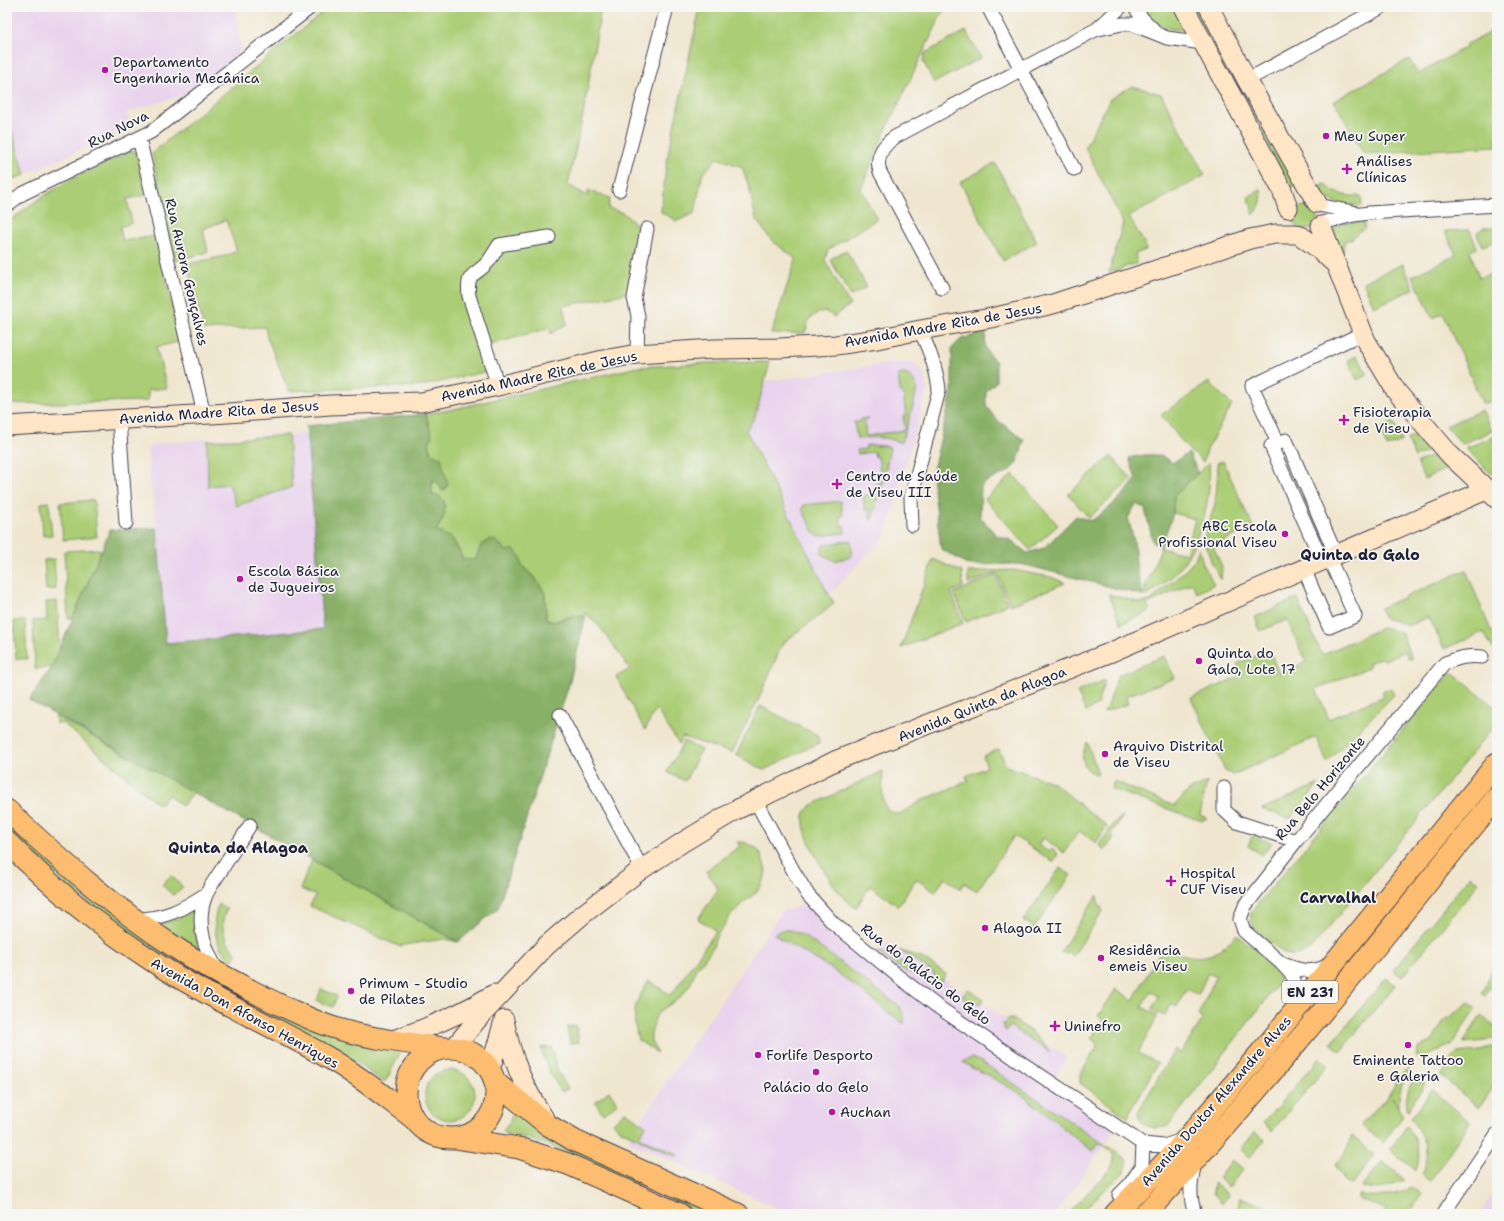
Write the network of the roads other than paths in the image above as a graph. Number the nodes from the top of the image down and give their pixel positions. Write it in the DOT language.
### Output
graph roads {
  1 [pos="311,7"];
  2 [pos="667,7"];
  3 [pos="988,7"];
  4 [pos="1121,7"];
  5 [pos="1136,7"];
  6 [pos="1184,7"];
  7 [pos="1209,7"];
  8 [pos="1382,7"];
  9 [pos="1098,29"];
  10 [pos="1167,38"];
  11 [pos="1203,43"];
  12 [pos="1021,70"];
  13 [pos="1247,80"];
  14 [pos="139,138"];
  15 [pos="1074,169"];
  16 [pos="619,190"];
  17 [pos="1497,205"];
  18 [pos="7,206"];
  19 [pos="1288,209"];
  20 [pos="1369,213"];
  21 [pos="1319,214"];
  22 [pos="646,229"];
  23 [pos="1298,235"];
  24 [pos="549,237"];
  25 [pos="1250,239"];
  26 [pos="1336,266"];
  27 [pos="942,288"];
  28 [pos="920,330"];
  29 [pos="1363,333"];
  30 [pos="637,354"];
  31 [pos="498,386"];
  32 [pos="204,414"];
  33 [pos="119,419"];
  34 [pos="7,426"];
  35 [pos="1491,495"];
  36 [pos="126,523"];
  37 [pos="912,525"];
  38 [pos="1329,558"];
  39 [pos="1304,569"];
  40 [pos="1482,657"];
  41 [pos="560,715"];
  42 [pos="1497,763"];
  43 [pos="1224,788"];
  44 [pos="1497,797"];
  45 [pos="755,800"];
  46 [pos="7,810"];
  47 [pos="250,825"];
  48 [pos="1296,841"];
  49 [pos="7,842"];
  50 [pos="642,869"];
  51 [pos="206,894"];
  52 [pos="135,919"];
  53 [pos="1281,963"];
  54 [pos="1333,964"];
  55 [pos="220,974"];
  56 [pos="516,980"];
  57 [pos="1298,1006"];
  58 [pos="504,1020"];
  59 [pos="390,1041"];
  60 [pos="449,1048"];
  61 [pos="492,1076"];
  62 [pos="414,1118"];
  63 [pos="548,1125"];
  64 [pos="1497,1134"];
  65 [pos="455,1138"];
  66 [pos="1186,1138"];
  67 [pos="1142,1144"];
  68 [pos="1196,1160"];
  69 [pos="1194,1209"];
  70 [pos="680,1214"];
  71 [pos="738,1214"];
  72 [pos="1107,1214"];
  73 [pos="1115,1214"];
  74 [pos="1145,1214"];
  75 [pos="1443,1214"];
  1 -- 14 [label="street, Rua Nova"];
  2 -- 16 [label="street"];
  3 -- 12 [label="street"];
  4 -- 9 [label="street"];
  5 -- 10 [label="street"];
  6 -- 11 [label="street"];
  7 -- 13 [label="street"];
  8 -- 13 [label="street"];
  9 -- 10 [label="street"];
  9 -- 12 [label="street"];
  10 -- 11 [label="street"];
  11 -- 19 [label="street"];
  12 -- 15 [label="street"];
  12 -- 27 [label="street"];
  13 -- 21 [label="street"];
  14 -- 18 [label="street, Rua Nova"];
  14 -- 32 [label="street, Rua Aurora Gonçalves"];
  17 -- 20 [label="street"];
  19 -- 21 [label="street"];
  19 -- 23 [label="street"];
  19 -- 25 [label="street, Avenida Madre Rita de Jesus"];
  20 -- 21 [label="street"];
  20 -- 21 [label="street"];
  21 -- 23 [label="street"];
  21 -- 26 [label="street"];
  22 -- 30 [label="street"];
  23 -- 25 [label="street, Avenida Madre Rita de Jesus"];
  23 -- 26 [label="street"];
  24 -- 31 [label="street"];
  25 -- 28 [label="street, Avenida Madre Rita de Jesus"];
  26 -- 29 [label="street"];
  28 -- 30 [label="street, Avenida Madre Rita de Jesus"];
  28 -- 37 [label="street"];
  29 -- 35 [label="street"];
  29 -- 38 [label="street"];
  30 -- 31 [label="street, Avenida Madre Rita de Jesus"];
  31 -- 32 [label="street, Avenida Madre Rita de Jesus"];
  32 -- 33 [label="street, Avenida Madre Rita de Jesus"];
  33 -- 34 [label="street, Avenida Madre Rita de Jesus"];
  33 -- 36 [label="street"];
  35 -- 38 [label="street, Avenida Quinta da Alagoa"];
  38 -- 39 [label="street, Avenida Quinta da Alagoa"];
  38 -- 39 [label="street"];
  39 -- 45 [label="street, Avenida Quinta da Alagoa"];
  40 -- 48 [label="street, Rua Belo Horizonte"];
  41 -- 50 [label="street"];
  42 -- 54 [label="main road, Avenida Doutor Alexandre Alves / EN 231"];
  43 -- 48 [label="street"];
  44 -- 68 [label="main road, Avenida Doutor Alexandre Alves / EN 231"];
  45 -- 50 [label="street, Avenida Quinta da Alagoa"];
  45 -- 67 [label="street, Rua do Palácio do Gelo"];
  46 -- 52 [label="main road, Avenida Dom Afonso Henriques"];
  47 -- 51 [label="street"];
  48 -- 53 [label="street, Rua Belo Horizonte"];
  49 -- 62 [label="main road, Avenida Dom Afonso Henriques"];
  50 -- 56 [label="street, Avenida Quinta da Alagoa"];
  51 -- 52 [label="street"];
  51 -- 55 [label="street"];
  52 -- 55 [label="main road, Avenida Dom Afonso Henriques"];
  53 -- 54 [label="street, Rua Belo Horizonte"];
  53 -- 57 [label="street, Rua Belo Horizonte"];
  54 -- 57 [label="main road, Avenida Doutor Alexandre Alves / EN 231"];
  55 -- 59 [label="main road, Avenida Dom Afonso Henriques"];
  56 -- 58 [label="street"];
  56 -- 59 [label="street"];
  56 -- 60 [label="street"];
  57 -- 66 [label="main road, Avenida Doutor Alexandre Alves / EN 231"];
  58 -- 61 [label="street"];
  58 -- 63 [label="street"];
  59 -- 60 [label="main road, Avenida Dom Afonso Henriques"];
  60 -- 61 [label="main road"];
  60 -- 62 [label="main road"];
  61 -- 63 [label="main road"];
  61 -- 65 [label="main road"];
  62 -- 65 [label="main road"];
  63 -- 71 [label="main road"];
  64 -- 75 [label="street"];
  65 -- 70 [label="main road"];
  66 -- 67 [label="street"];
  66 -- 73 [label="main road, Avenida Doutor Alexandre Alves / EN 231"];
  67 -- 72 [label="street"];
  68 -- 69 [label="street"];
  68 -- 74 [label="main road, Avenida Doutor Alexandre Alves / EN 231"];
}
